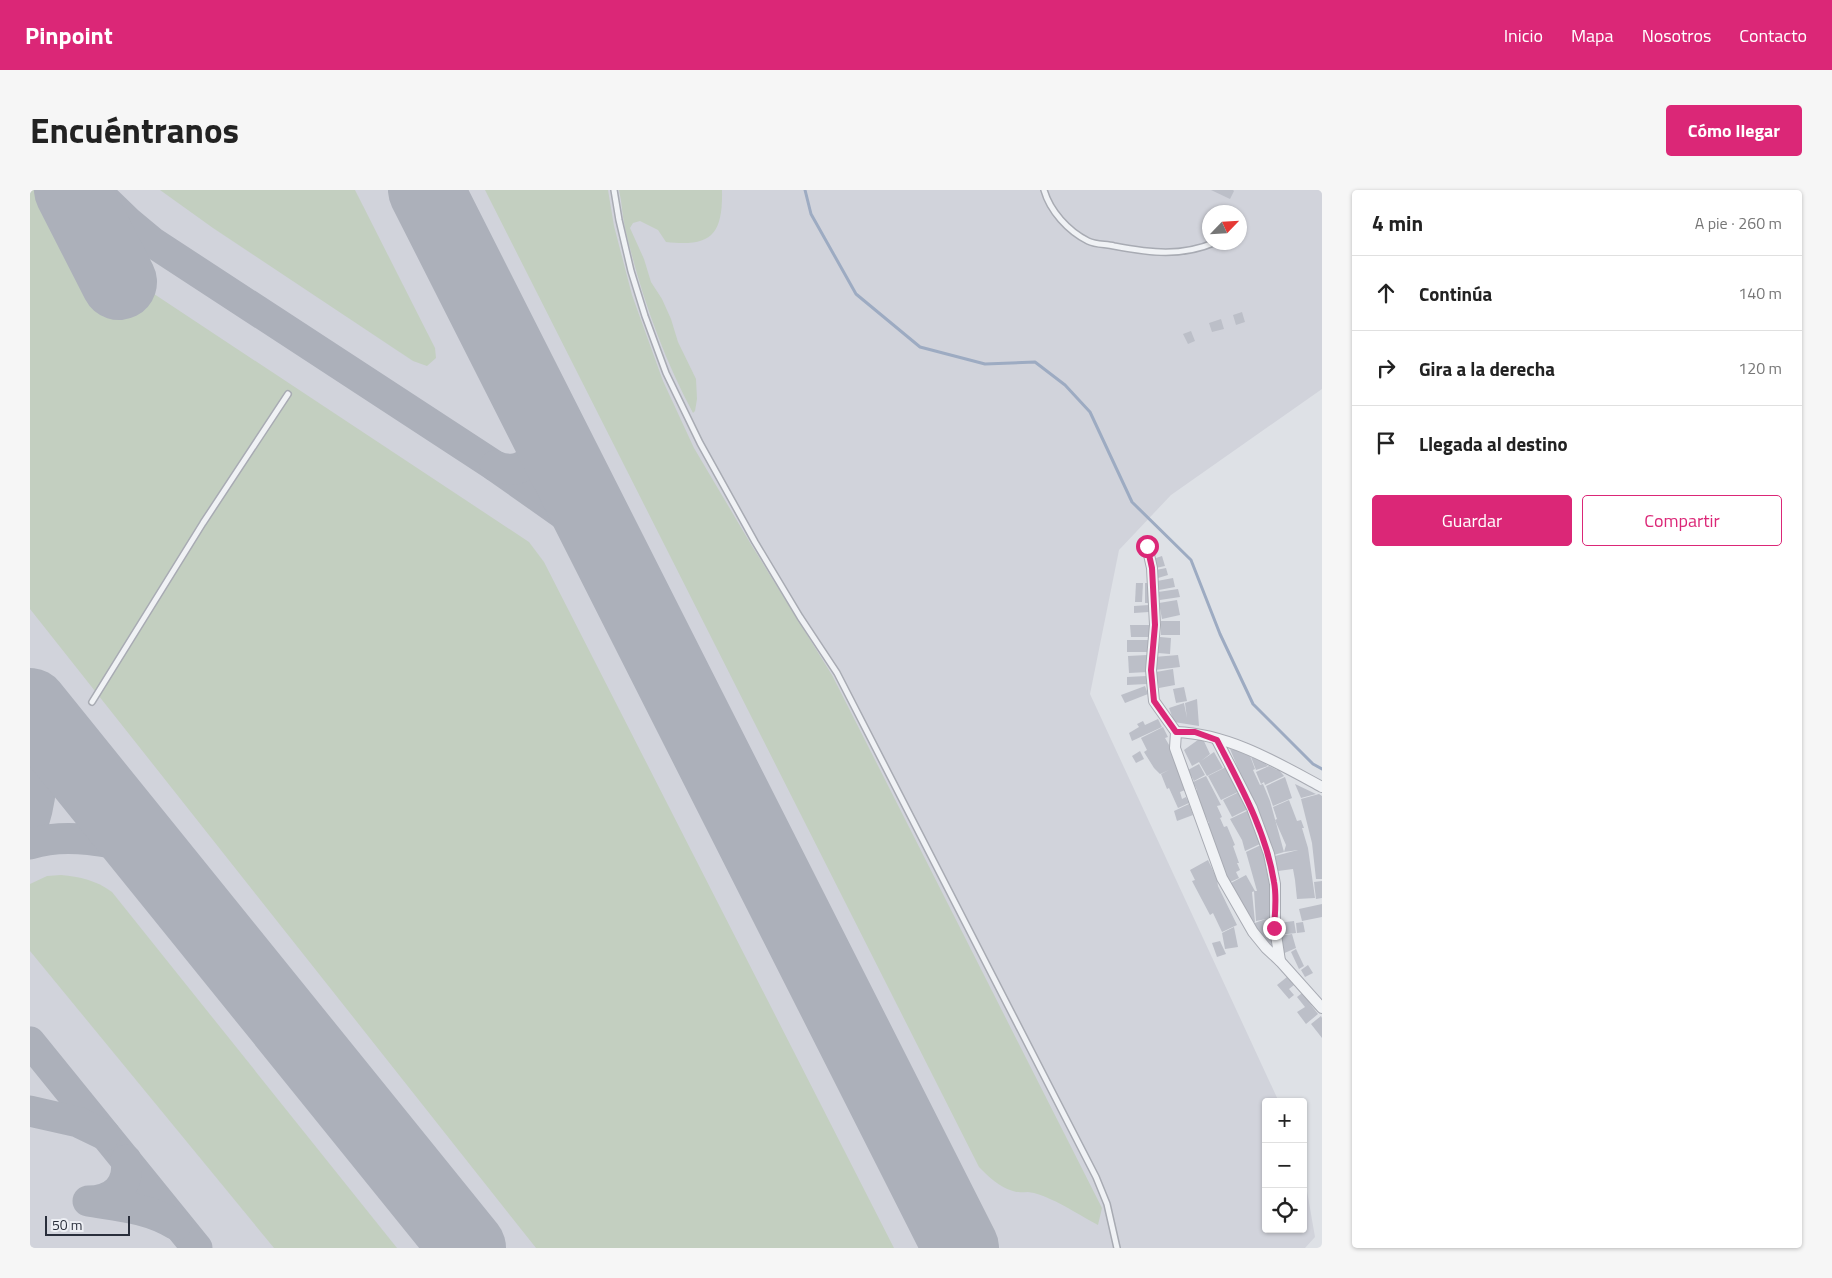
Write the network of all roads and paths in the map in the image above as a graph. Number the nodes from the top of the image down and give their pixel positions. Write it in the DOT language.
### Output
graph roads {
  1 [pos="614,190"];
  2 [pos="1044,190"];
  3 [pos="1202,247"];
  4 [pos="288,394"];
  5 [pos="1147,546"];
  6 [pos="92,702"];
  7 [pos="1176,732"];
  8 [pos="1217,740"];
  9 [pos="1322,787"];
  10 [pos="1280,962"];
  11 [pos="1322,1008"];
  12 [pos="1117,1248"];
  1 -- 12 [label="lane"];
  2 -- 3 [label="lane"];
  4 -- 6 [label="lane"];
  5 -- 7 [label="street"];
  7 -- 8 [label="street"];
  7 -- 10 [label="street"];
  8 -- 9 [label="street"];
  8 -- 10 [label="street"];
  10 -- 11 [label="street"];
}
